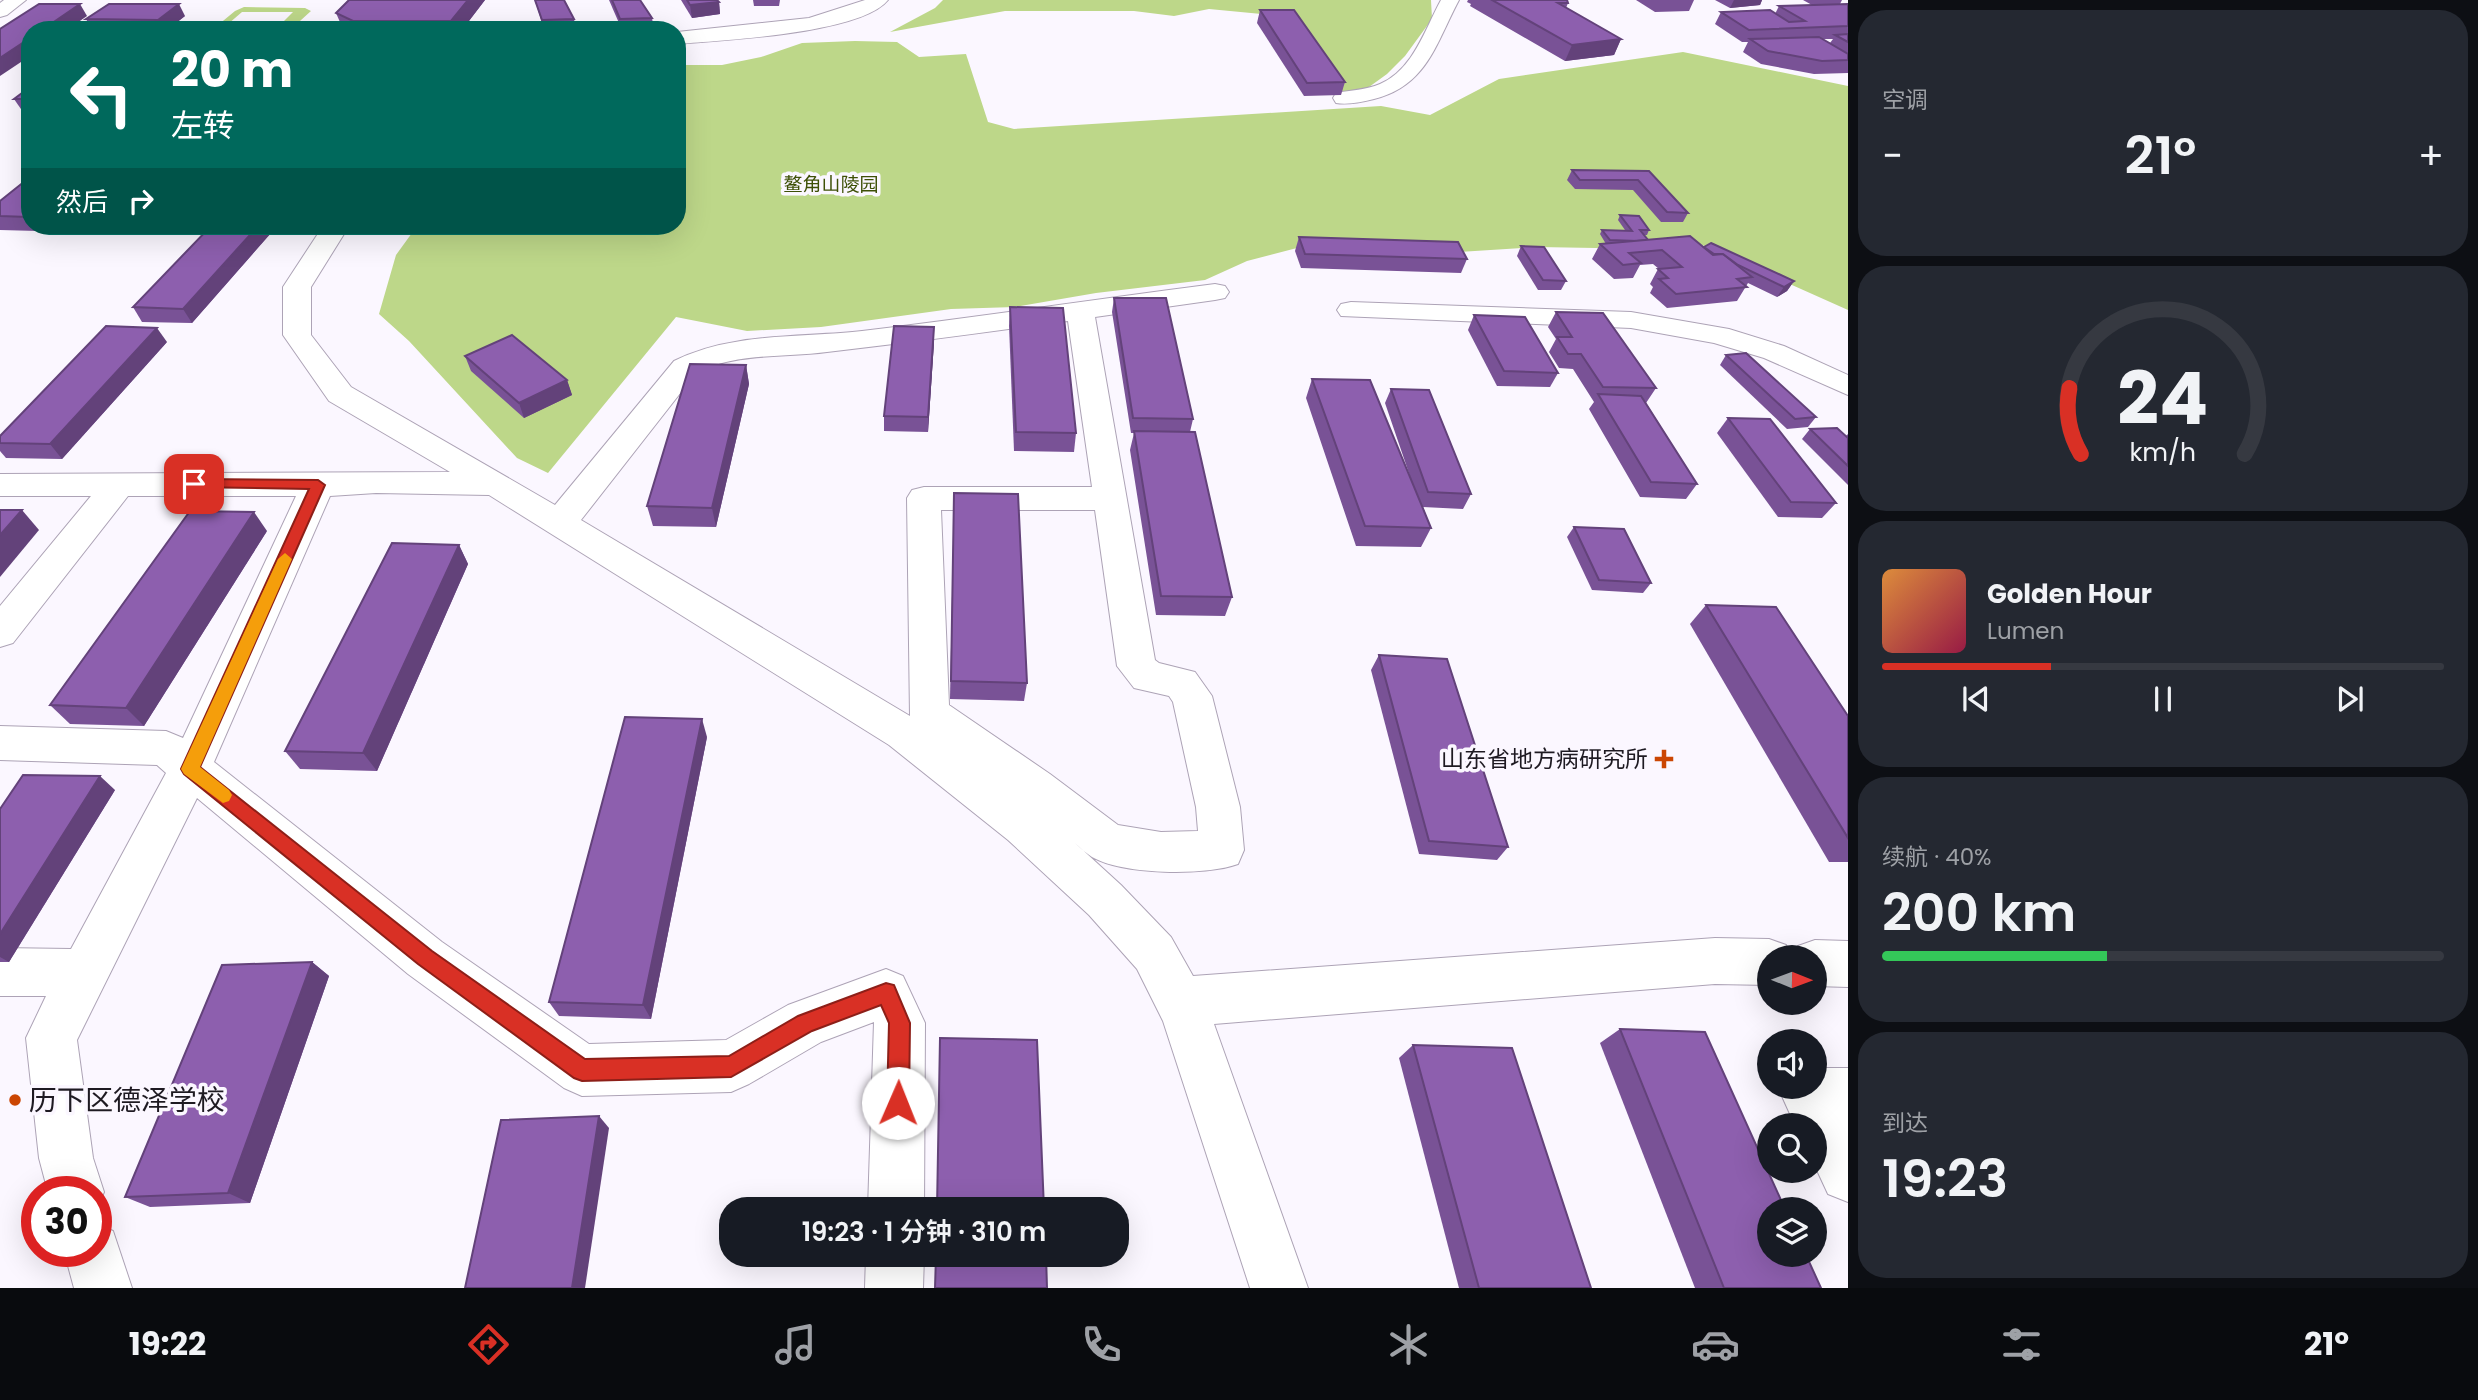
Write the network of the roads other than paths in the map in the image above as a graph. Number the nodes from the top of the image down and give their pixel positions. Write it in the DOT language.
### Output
graph roads {
  1 [pos="17,0"];
  2 [pos="879,0"];
  3 [pos="1450,0"];
  4 [pos="0,11"];
  5 [pos="686,37"];
  6 [pos="1343,98"];
  7 [pos="329,235"];
  8 [pos="1215,292"];
  9 [pos="1080,310"];
  10 [pos="1351,310"];
  11 [pos="1848,386"];
  12 [pos="119,484"];
  13 [pos="496,484"];
  14 [pos="0,485"];
  15 [pos="318,485"];
  16 [pos="1109,499"];
  17 [pos="559,524"];
  18 [pos="0,633"];
  19 [pos="0,743"];
  20 [pos="190,769"];
  21 [pos="1757,962"];
  22 [pos="1827,963"];
  23 [pos="1848,964"];
  24 [pos="0,972"];
  25 [pos="84,973"];
  26 [pos="1180,1002"];
  27 [pos="1848,1094"];
  28 [pos="1848,1174"];
  29 [pos="71,1176"];
  30 [pos="896,1197"];
  31 [pos="97,1267"];
  32 [pos="895,1267"];
  33 [pos="103,1288"];
  34 [pos="894,1288"];
  35 [pos="1279,1288"];
  1 -- 4 [label="street"];
  2 -- 5 [label="street"];
  3 -- 6 [label="street"];
  7 -- 13 [label="street"];
  8 -- 9 [label="street"];
  9 -- 16 [label="street"];
  9 -- 17 [label="street"];
  10 -- 11 [label="street"];
  12 -- 14 [label="street"];
  12 -- 15 [label="street"];
  12 -- 18 [label="street"];
  13 -- 15 [label="street"];
  13 -- 17 [label="street"];
  15 -- 20 [label="street"];
  16 -- 16 [label="street"];
  17 -- 26 [label="street"];
  19 -- 20 [label="street"];
  20 -- 25 [label="street"];
  20 -- 30 [label="street"];
  21 -- 26 [label="street"];
  22 -- 23 [label="street"];
  24 -- 25 [label="street"];
  25 -- 29 [label="street"];
  26 -- 35 [label="street"];
  27 -- 28 [label="street"];
  31 -- 33 [label="street"];
  32 -- 34 [label="street"];
}
